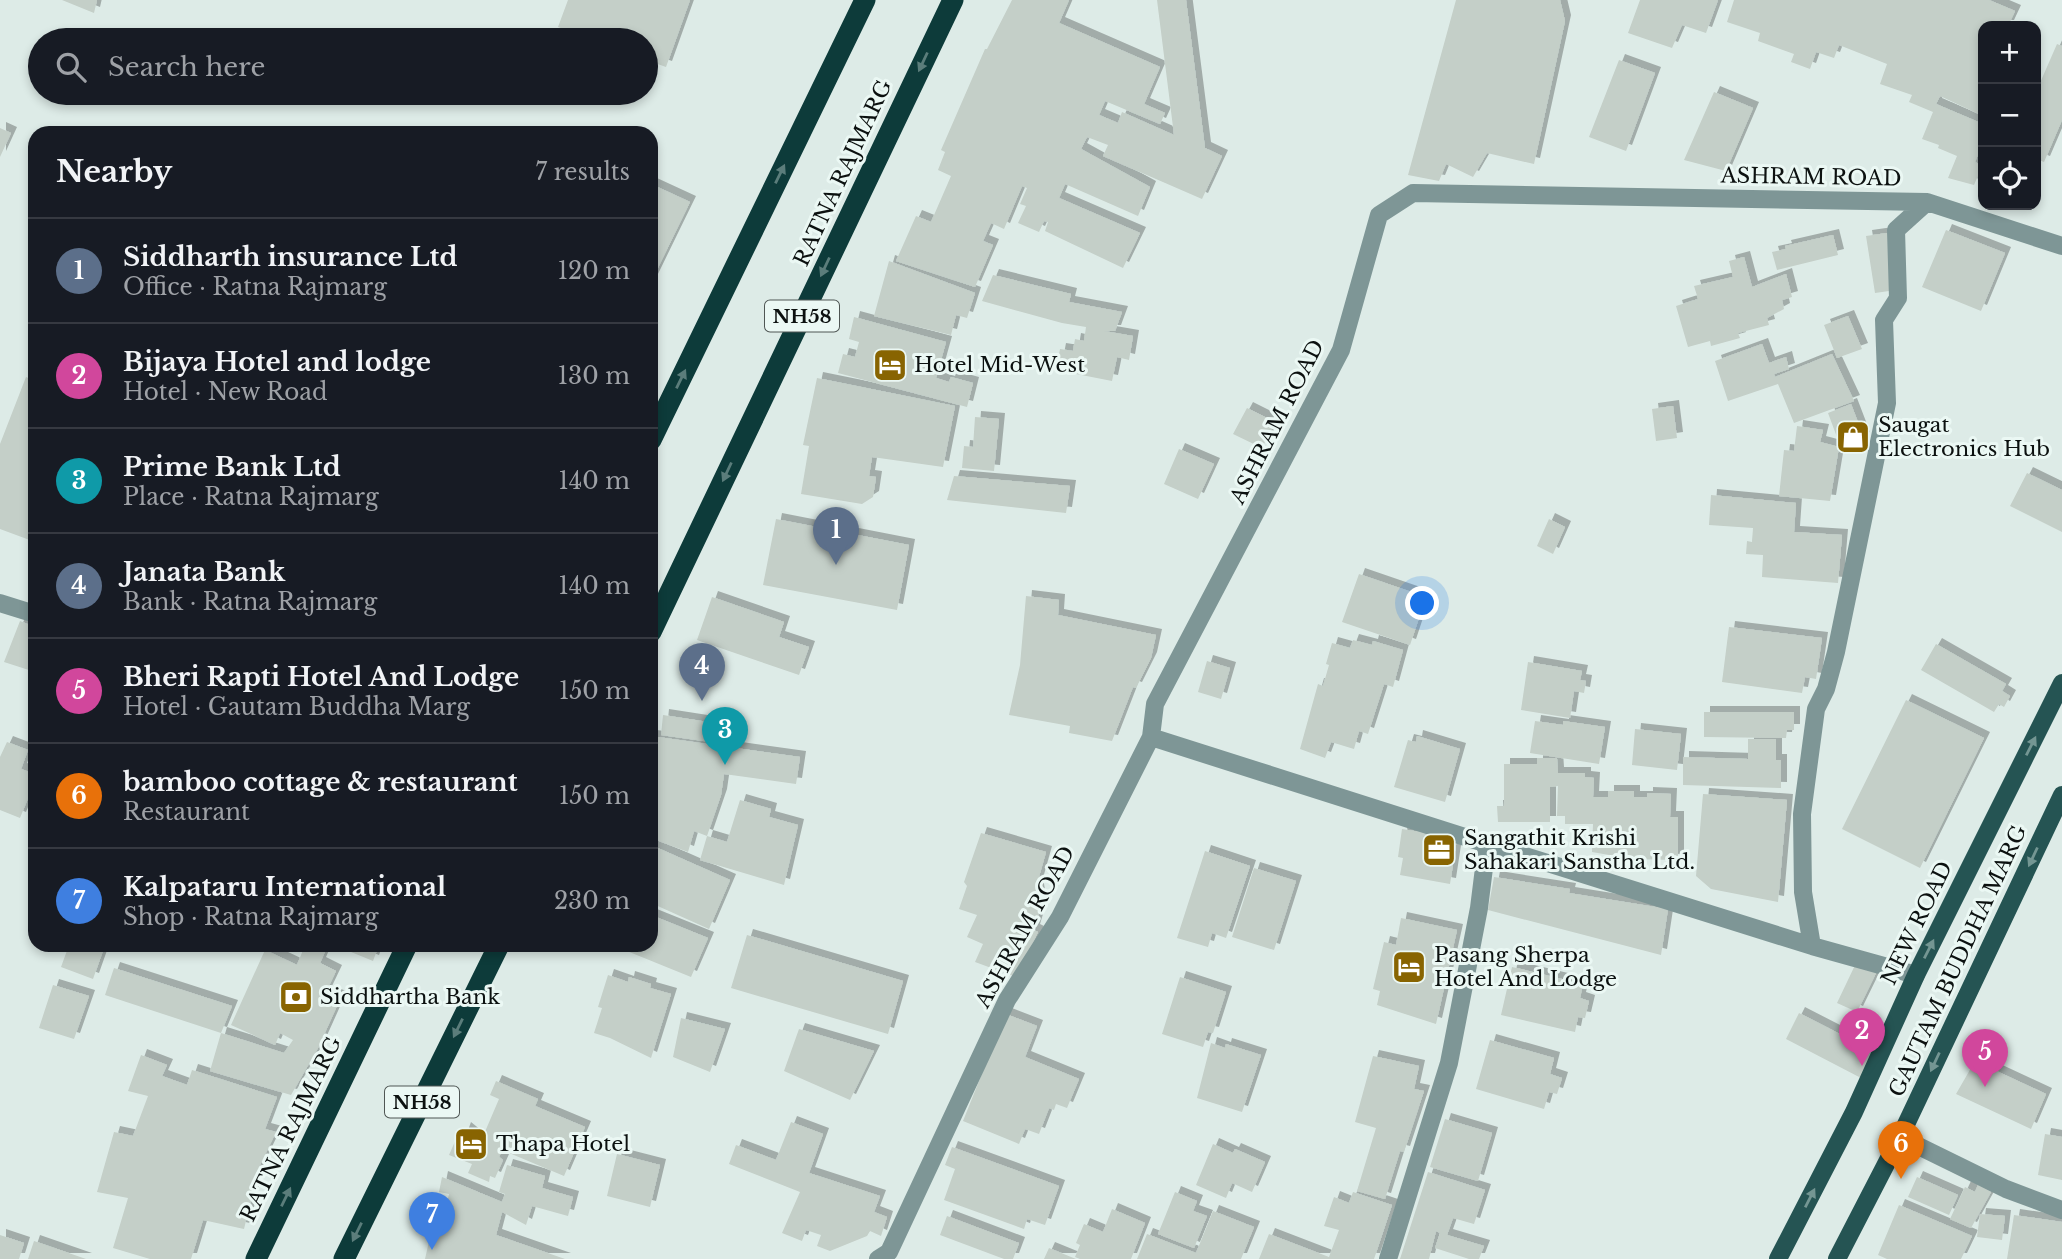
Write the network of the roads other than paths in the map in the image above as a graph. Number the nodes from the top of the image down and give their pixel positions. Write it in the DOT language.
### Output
graph roads {
  1 [pos="865,0"];
  2 [pos="953,0"];
  3 [pos="1927,202"];
  4 [pos="2062,246"];
  5 [pos="658,426"];
  6 [pos="0,603"];
  7 [pos="28,612"];
  8 [pos="658,617"];
  9 [pos="2062,683"];
  10 [pos="1151,737"];
  11 [pos="2062,795"];
  12 [pos="1487,844"];
  13 [pos="1812,946"];
  14 [pos="404,952"];
  15 [pos="496,952"];
  16 [pos="1916,975"];
  17 [pos="1900,1137"];
  18 [pos="2062,1210"];
  19 [pos="257,1259"];
  20 [pos="344,1259"];
  21 [pos="878,1259"];
  22 [pos="1388,1259"];
  23 [pos="1778,1259"];
  24 [pos="1837,1259"];
  5 -- 1 [label="highway, one-way"];
  2 -- 8 [label="highway, RATNA RAJMARG / NH58, one-way"];
  3 -- 4 [label="street, ASHRAM ROAD"];
  3 -- 10 [label="street, ASHRAM ROAD"];
  3 -- 13 [label="street"];
  6 -- 7 [label="street"];
  16 -- 9 [label="main road, NEW ROAD, one-way"];
  10 -- 12 [label="street"];
  10 -- 21 [label="street, ASHRAM ROAD"];
  11 -- 17 [label="main road, GAUTAM BUDDHA MARG, one-way"];
  12 -- 13 [label="street"];
  12 -- 22 [label="street"];
  13 -- 16 [label="street"];
  19 -- 14 [label="highway, RATNA RAJMARG, one-way"];
  15 -- 20 [label="highway, NH58, one-way"];
  23 -- 16 [label="main road, NEW ROAD, one-way"];
  17 -- 18 [label="street"];
  17 -- 24 [label="main road, GAUTAM BUDDHA MARG"];
}
